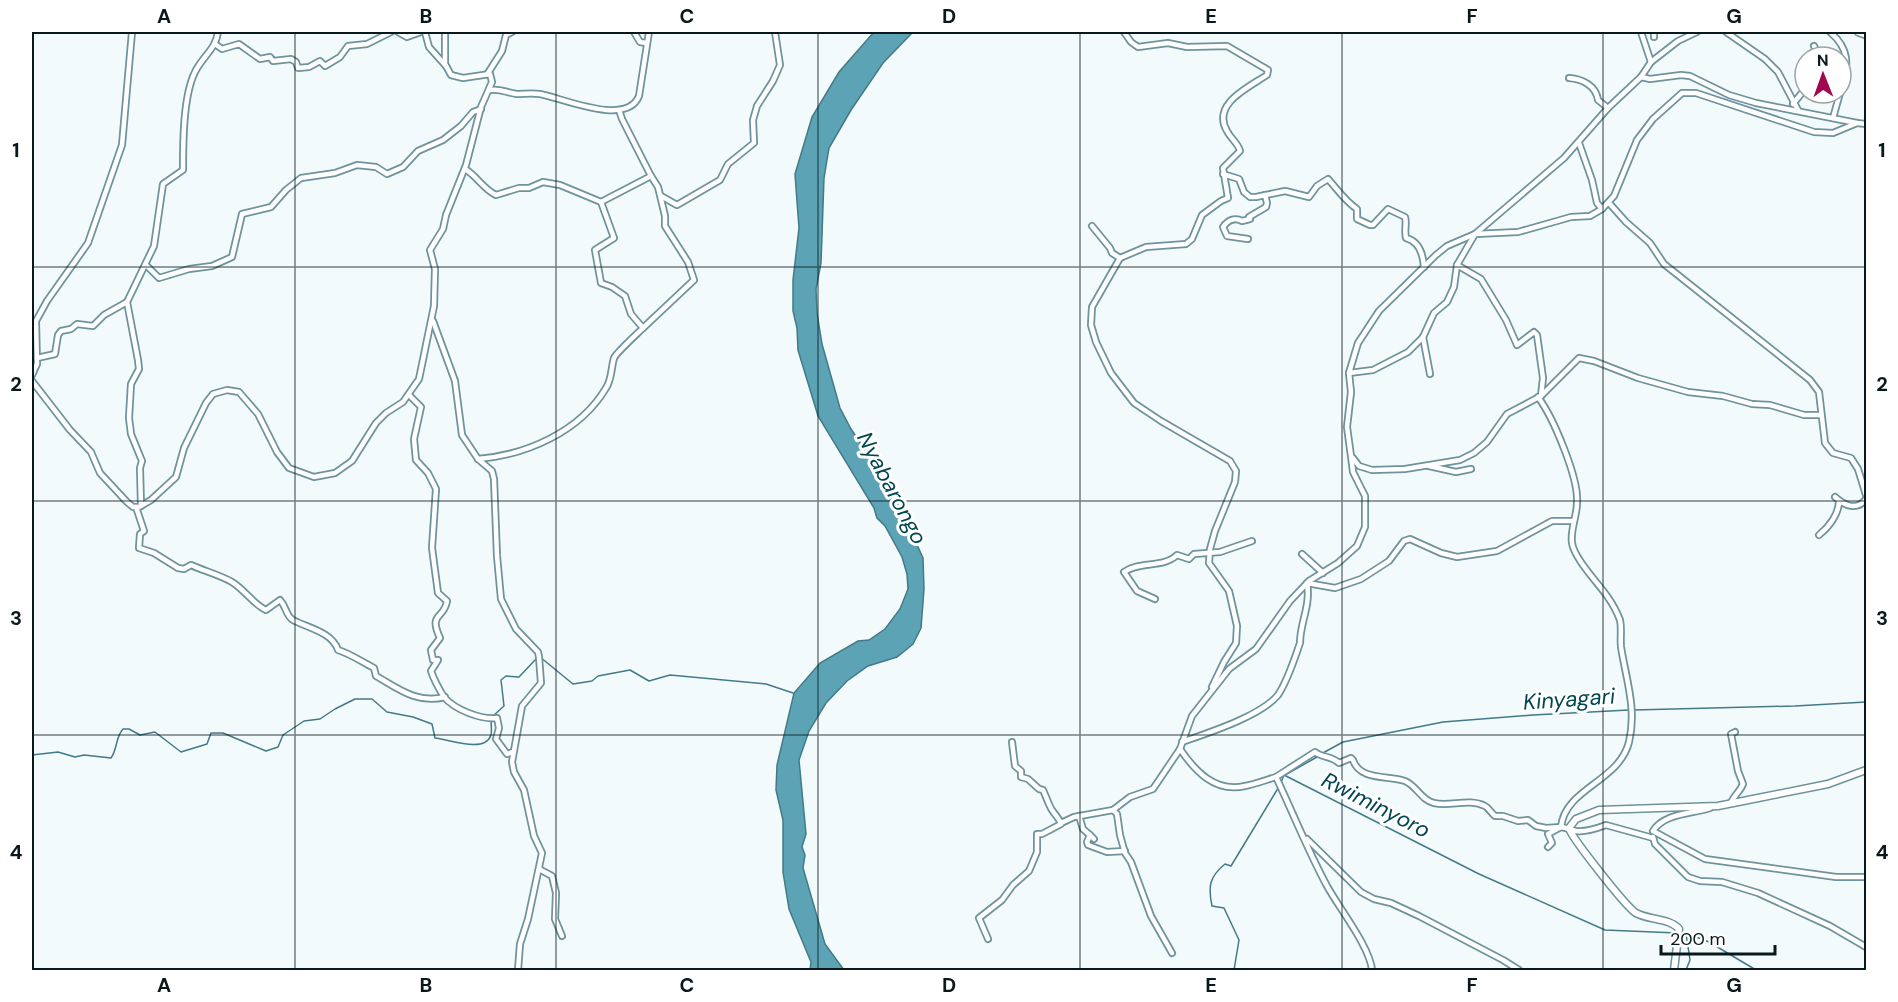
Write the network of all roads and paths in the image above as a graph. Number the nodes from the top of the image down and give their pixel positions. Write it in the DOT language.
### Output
graph roads {
  1 [pos="132,32"];
  2 [pos="218,32"];
  3 [pos="391,32"];
  4 [pos="398,32"];
  5 [pos="423,32"];
  6 [pos="444,32"];
  7 [pos="512,32"];
  8 [pos="634,32"];
  9 [pos="649,32"];
  10 [pos="775,32"];
  11 [pos="1124,32"];
  12 [pos="1641,32"];
  13 [pos="1697,32"];
  14 [pos="1726,32"];
  15 [pos="1830,32"];
  16 [pos="1858,32"];
  17 [pos="1866,35"];
  18 [pos="646,43"];
  19 [pos="215,44"];
  20 [pos="1843,45"];
  21 [pos="1651,62"];
  22 [pos="446,66"];
  23 [pos="488,73"];
  24 [pos="1641,77"];
  25 [pos="1569,78"];
  26 [pos="490,90"];
  27 [pos="1793,104"];
  28 [pos="1794,105"];
  29 [pos="1836,105"];
  30 [pos="1608,108"];
  31 [pos="481,109"];
  32 [pos="619,110"];
  33 [pos="1798,110"];
  34 [pos="1833,118"];
  35 [pos="1857,123"];
  36 [pos="1866,124"];
  37 [pos="1579,143"];
  38 [pos="465,169"];
  39 [pos="1223,174"];
  40 [pos="651,176"];
  41 [pos="1265,195"];
  42 [pos="661,196"];
  43 [pos="601,202"];
  44 [pos="1609,203"];
  45 [pos="1602,209"];
  46 [pos="1092,225"];
  47 [pos="1475,234"];
  48 [pos="1248,239"];
  49 [pos="1120,258"];
  50 [pos="146,265"];
  51 [pos="1457,265"];
  52 [pos="1424,267"];
  53 [pos="127,302"];
  54 [pos="432,318"];
  55 [pos="643,328"];
  56 [pos="1423,337"];
  57 [pos="37,358"];
  58 [pos="1349,373"];
  59 [pos="1430,374"];
  60 [pos="32,375"];
  61 [pos="32,381"];
  62 [pos="409,395"];
  63 [pos="1540,396"];
  64 [pos="1821,414"];
  65 [pos="1351,456"];
  66 [pos="478,459"];
  67 [pos="1427,465"];
  68 [pos="1471,469"];
  69 [pos="1866,495"];
  70 [pos="1866,500"];
  71 [pos="1849,506"];
  72 [pos="139,507"];
  73 [pos="1839,507"];
  74 [pos="1574,521"];
  75 [pos="1819,535"];
  76 [pos="1252,541"];
  77 [pos="1209,554"];
  78 [pos="1302,554"];
  79 [pos="1323,573"];
  80 [pos="1307,583"];
  81 [pos="1155,599"];
  82 [pos="1208,695"];
  83 [pos="445,697"];
  84 [pos="1735,732"];
  85 [pos="1012,742"];
  86 [pos="1182,742"];
  87 [pos="1180,749"];
  88 [pos="513,752"];
  89 [pos="1866,770"];
  90 [pos="1276,777"];
  91 [pos="1731,803"];
  92 [pos="1718,806"];
  93 [pos="1113,810"];
  94 [pos="1080,814"];
  95 [pos="1060,820"];
  96 [pos="1561,827"];
  97 [pos="1569,828"];
  98 [pos="1653,831"];
  99 [pos="1304,837"];
  100 [pos="1653,838"];
  101 [pos="1548,847"];
  102 [pos="1125,851"];
  103 [pos="539,869"];
  104 [pos="1866,876"];
  105 [pos="562,936"];
  106 [pos="988,939"];
  107 [pos="1866,947"];
  108 [pos="1172,953"];
  109 [pos="518,970"];
  110 [pos="1372,970"];
  111 [pos="1518,970"];
  112 [pos="1674,970"];
  1 -- 57 [label="street"];
  2 -- 19 [label="street"];
  3 -- 19 [label="street"];
  4 -- 5 [label="street"];
  5 -- 22 [label="street"];
  6 -- 22 [label="street"];
  7 -- 23 [label="street"];
  8 -- 18 [label="street"];
  9 -- 18 [label="street"];
  10 -- 42 [label="street"];
  11 -- 39 [label="street"];
  12 -- 21 [label="street"];
  13 -- 21 [label="street"];
  14 -- 27 [label="street"];
  15 -- 20 [label="street"];
  16 -- 17 [label="main road"];
  18 -- 32 [label="street"];
  19 -- 50 [label="street"];
  21 -- 24 [label="street"];
  22 -- 23 [label="street"];
  23 -- 26 [label="street"];
  24 -- 30 [label="street"];
  24 -- 33 [label="street"];
  25 -- 30 [label="street"];
  26 -- 31 [label="street"];
  26 -- 32 [label="street"];
  28 -- 33 [label="street"];
  29 -- 34 [label="street"];
  30 -- 37 [label="street"];
  31 -- 38 [label="street"];
  31 -- 50 [label="street"];
  32 -- 40 [label="street"];
  33 -- 34 [label="street"];
  34 -- 35 [label="street"];
  35 -- 36 [label="street"];
  35 -- 44 [label="street"];
  37 -- 45 [label="street"];
  37 -- 47 [label="street"];
  38 -- 43 [label="street"];
  38 -- 54 [label="street"];
  39 -- 41 [label="street"];
  39 -- 49 [label="street"];
  40 -- 42 [label="street"];
  40 -- 43 [label="street"];
  41 -- 48 [label="street"];
  41 -- 52 [label="street"];
  42 -- 55 [label="street"];
  43 -- 55 [label="street"];
  44 -- 45 [label="street"];
  44 -- 64 [label="street"];
  45 -- 47 [label="street"];
  46 -- 49 [label="street"];
  47 -- 51 [label="street"];
  47 -- 52 [label="street"];
  49 -- 77 [label="street"];
  50 -- 53 [label="street"];
  51 -- 56 [label="street"];
  51 -- 63 [label="street"];
  52 -- 58 [label="street"];
  53 -- 57 [label="street"];
  53 -- 72 [label="street"];
  54 -- 62 [label="street"];
  54 -- 66 [label="street"];
  55 -- 66 [label="street"];
  56 -- 58 [label="street"];
  56 -- 59 [label="street"];
  57 -- 60 [label="street"];
  58 -- 65 [label="street"];
  61 -- 72 [label="street"];
  62 -- 72 [label="street"];
  62 -- 83 [label="street"];
  63 -- 64 [label="street"];
  63 -- 67 [label="street"];
  63 -- 74 [label="street"];
  64 -- 69 [label="street"];
  65 -- 67 [label="street"];
  65 -- 79 [label="street"];
  66 -- 88 [label="street"];
  67 -- 68 [label="street"];
  70 -- 71 [label="street"];
  71 -- 73 [label="street"];
  71 -- 73 [label="street"];
  72 -- 83 [label="street"];
  73 -- 75 [label="street"];
  74 -- 80 [label="street"];
  74 -- 96 [label="street"];
  76 -- 77 [label="street"];
  77 -- 81 [label="street"];
  77 -- 82 [label="street"];
  78 -- 79 [label="street"];
  79 -- 80 [label="street"];
  80 -- 82 [label="street"];
  80 -- 86 [label="street"];
  82 -- 86 [label="street"];
  83 -- 88 [label="street"];
  84 -- 91 [label="street"];
  85 -- 95 [label="street"];
  86 -- 87 [label="street"];
  87 -- 90 [label="street"];
  87 -- 93 [label="street"];
  88 -- 103 [label="street"];
  89 -- 91 [label="main road"];
  90 -- 96 [label="street"];
  90 -- 99 [label="street"];
  91 -- 92 [label="main road"];
  92 -- 97 [label="main road"];
  92 -- 98 [label="street"];
  93 -- 94 [label="street"];
  93 -- 102 [label="street"];
  94 -- 95 [label="street"];
  94 -- 102 [label="street"];
  95 -- 106 [label="street"];
  96 -- 97 [label="street"];
  96 -- 101 [label="street"];
  97 -- 100 [label="street"];
  97 -- 112 [label="main road"];
  98 -- 100 [label="street"];
  98 -- 104 [label="street"];
  99 -- 110 [label="street"];
  99 -- 111 [label="street"];
  100 -- 107 [label="street"];
  102 -- 108 [label="street"];
  103 -- 105 [label="street"];
  103 -- 109 [label="street"];
}
